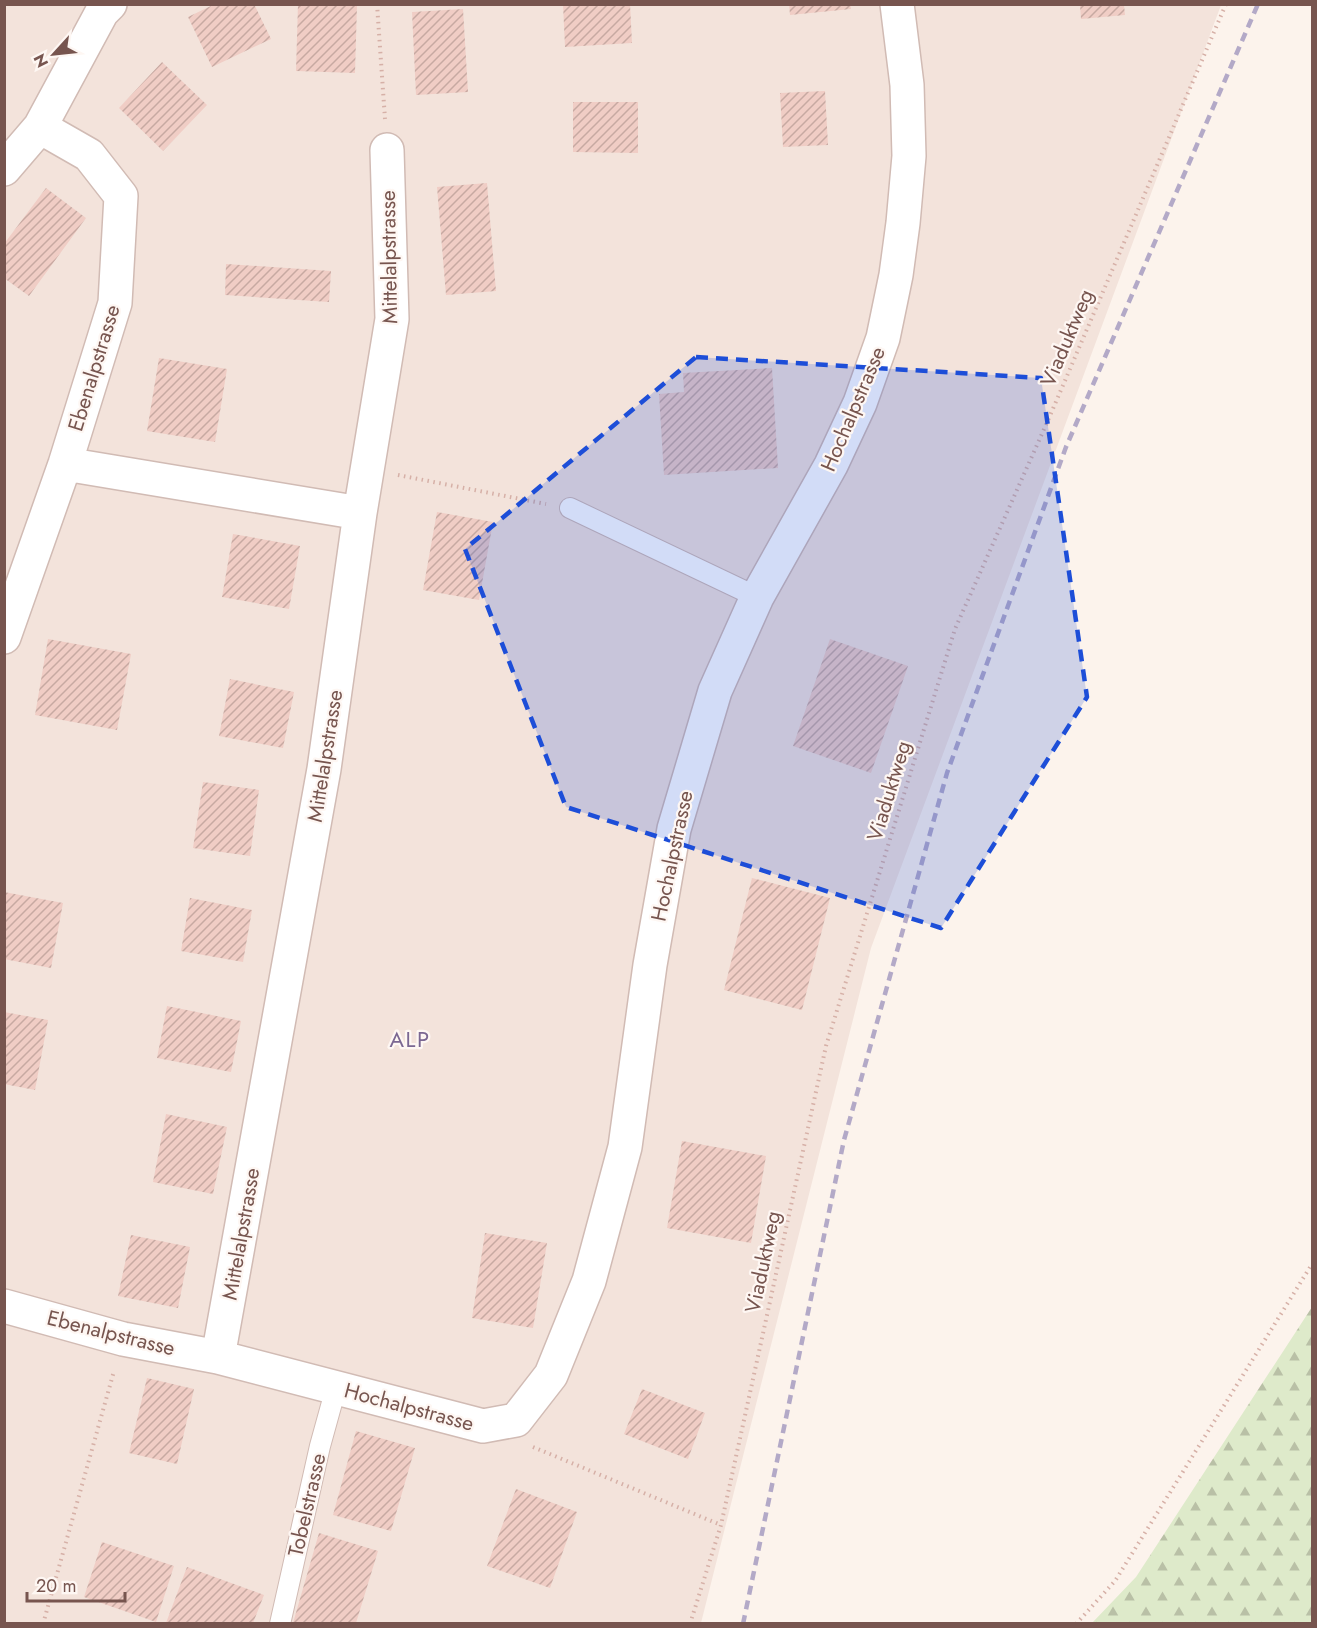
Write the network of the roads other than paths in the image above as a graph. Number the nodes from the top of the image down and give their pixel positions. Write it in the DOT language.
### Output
graph roads {
  1 [pos="110,4"];
  2 [pos="897,4"];
  3 [pos="40,127"];
  4 [pos="387,150"];
  5 [pos="4,169"];
  6 [pos="65,464"];
  7 [pos="570,508"];
  8 [pos="360,513"];
  9 [pos="757,597"];
  10 [pos="4,637"];
  11 [pos="4,1306"];
  12 [pos="218,1357"];
  13 [pos="336,1388"];
  14 [pos="280,1623"];
  1 -- 3 [label="street"];
  2 -- 9 [label="street, Hochalpstrasse"];
  3 -- 5 [label="street"];
  3 -- 6 [label="street, Ebenalpstrasse"];
  4 -- 8 [label="street, Mittelalpstrasse"];
  6 -- 8 [label="street"];
  6 -- 10 [label="street, Ebenalpstrasse"];
  7 -- 9 [label="lane"];
  8 -- 12 [label="street, Mittelalpstrasse"];
  9 -- 13 [label="street, Hochalpstrasse"];
  11 -- 12 [label="street, Ebenalpstrasse"];
  12 -- 13 [label="street, Hochalpstrasse"];
  13 -- 14 [label="lane, Tobelstrasse"];
}
